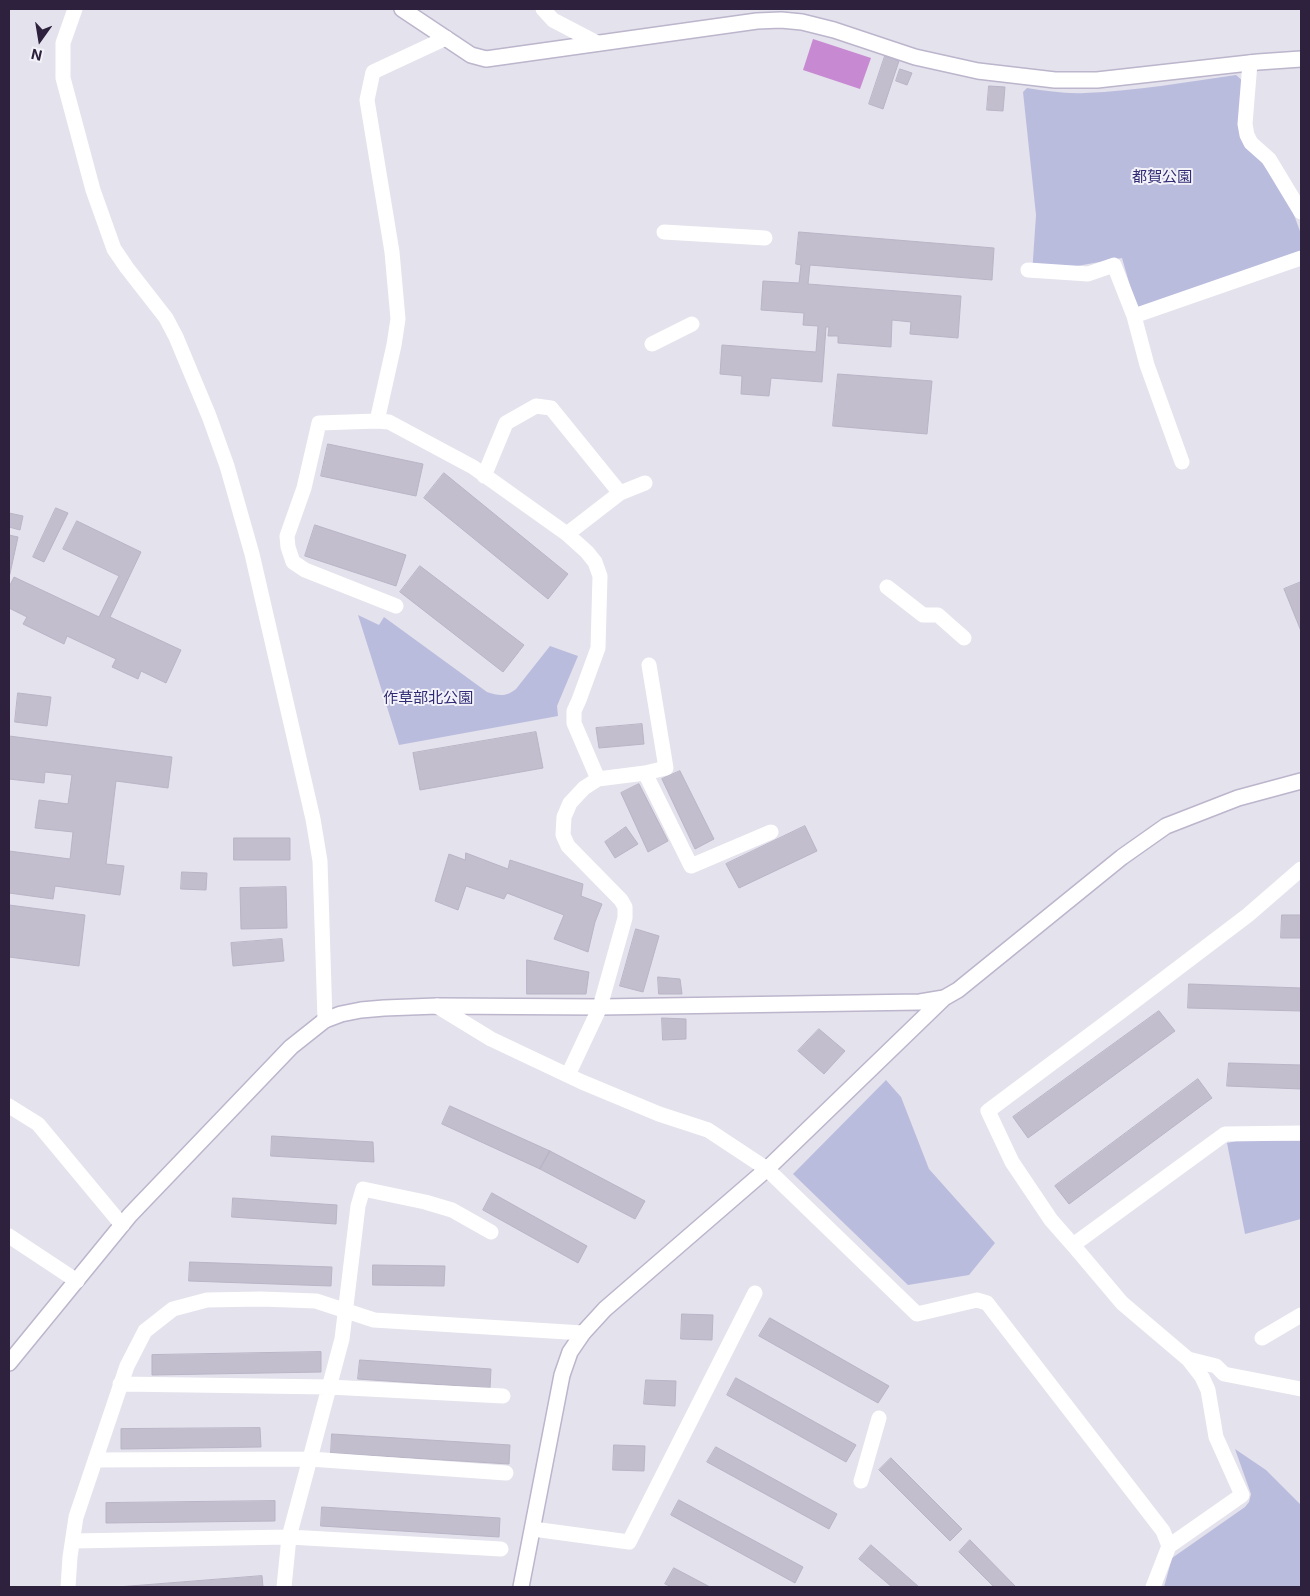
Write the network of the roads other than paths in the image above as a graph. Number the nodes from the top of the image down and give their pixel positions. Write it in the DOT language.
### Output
graph roads {
  1 [pos="75,9"];
  2 [pos="402,9"];
  3 [pos="543,9"];
  4 [pos="446,38"];
  5 [pos="597,43"];
  6 [pos="1301,59"];
  7 [pos="1250,63"];
  8 [pos="1301,212"];
  9 [pos="664,232"];
  10 [pos="765,238"];
  11 [pos="1301,258"];
  12 [pos="1028,270"];
  13 [pos="1134,316"];
  14 [pos="692,324"];
  15 [pos="652,344"];
  16 [pos="378,421"];
  17 [pos="1182,462"];
  18 [pos="484,476"];
  19 [pos="645,483"];
  20 [pos="620,494"];
  21 [pos="567,534"];
  22 [pos="887,587"];
  23 [pos="396,606"];
  24 [pos="964,638"];
  25 [pos="649,665"];
  26 [pos="645,773"];
  27 [pos="598,779"];
  28 [pos="1301,781"];
  29 [pos="771,832"];
  30 [pos="1301,869"];
  31 [pos="944,998"];
  32 [pos="437,1006"];
  33 [pos="600,1007"];
  34 [pos="325,1020"];
  35 [pos="568,1075"];
  36 [pos="9,1106"];
  37 [pos="1301,1133"];
  38 [pos="768,1169"];
  39 [pos="122,1225"];
  40 [pos="491,1232"];
  41 [pos="9,1236"];
  42 [pos="1073,1245"];
  43 [pos="77,1281"];
  44 [pos="754,1293"];
  45 [pos="346,1310"];
  46 [pos="1301,1316"];
  47 [pos="583,1333"];
  48 [pos="1262,1338"];
  49 [pos="1188,1359"];
  50 [pos="9,1363"];
  51 [pos="120,1384"];
  52 [pos="329,1387"];
  53 [pos="1301,1390"];
  54 [pos="503,1396"];
  55 [pos="879,1418"];
  56 [pos="310,1459"];
  57 [pos="95,1460"];
  58 [pos="506,1473"];
  59 [pos="861,1481"];
  60 [pos="533,1530"];
  61 [pos="289,1537"];
  62 [pos="72,1541"];
  63 [pos="1169,1546"];
  64 [pos="501,1548"];
  65 [pos="68,1587"];
  66 [pos="284,1587"];
  67 [pos="521,1587"];
  68 [pos="1153,1587"];
  1 -- 34 [label="street"];
  2 -- 4 [label="street"];
  3 -- 5 [label="street"];
  4 -- 5 [label="street"];
  4 -- 16 [label="street"];
  5 -- 7 [label="street"];
  6 -- 7 [label="street"];
  7 -- 8 [label="street"];
  9 -- 10 [label="street"];
  11 -- 13 [label="street"];
  12 -- 13 [label="street"];
  13 -- 17 [label="street"];
  14 -- 15 [label="street"];
  16 -- 18 [label="street"];
  16 -- 23 [label="street"];
  18 -- 20 [label="street"];
  18 -- 21 [label="street"];
  19 -- 20 [label="street"];
  20 -- 21 [label="street"];
  21 -- 27 [label="street"];
  22 -- 24 [label="street"];
  25 -- 26 [label="street"];
  26 -- 27 [label="street"];
  26 -- 29 [label="street"];
  27 -- 33 [label="street"];
  28 -- 31 [label="street"];
  30 -- 42 [label="street"];
  31 -- 33 [label="street"];
  31 -- 38 [label="street"];
  32 -- 33 [label="street"];
  32 -- 34 [label="street"];
  32 -- 35 [label="street"];
  33 -- 35 [label="street"];
  34 -- 39 [label="street"];
  35 -- 38 [label="street"];
  36 -- 39 [label="street"];
  37 -- 42 [label="street"];
  38 -- 47 [label="street"];
  38 -- 63 [label="street"];
  39 -- 43 [label="street"];
  40 -- 45 [label="street"];
  41 -- 43 [label="street"];
  42 -- 49 [label="street"];
  43 -- 50 [label="street"];
  44 -- 60 [label="street"];
  45 -- 47 [label="street"];
  45 -- 51 [label="street"];
  45 -- 52 [label="street"];
  46 -- 48 [label="street"];
  47 -- 60 [label="street"];
  49 -- 53 [label="street"];
  49 -- 63 [label="street"];
  51 -- 52 [label="street"];
  51 -- 57 [label="street"];
  52 -- 54 [label="street"];
  52 -- 56 [label="street"];
  55 -- 59 [label="street"];
  56 -- 57 [label="street"];
  56 -- 58 [label="street"];
  56 -- 61 [label="street"];
  57 -- 62 [label="street"];
  60 -- 67 [label="street"];
  61 -- 62 [label="street"];
  61 -- 64 [label="street"];
  61 -- 66 [label="street"];
  62 -- 65 [label="street"];
  63 -- 68 [label="street"];
}
